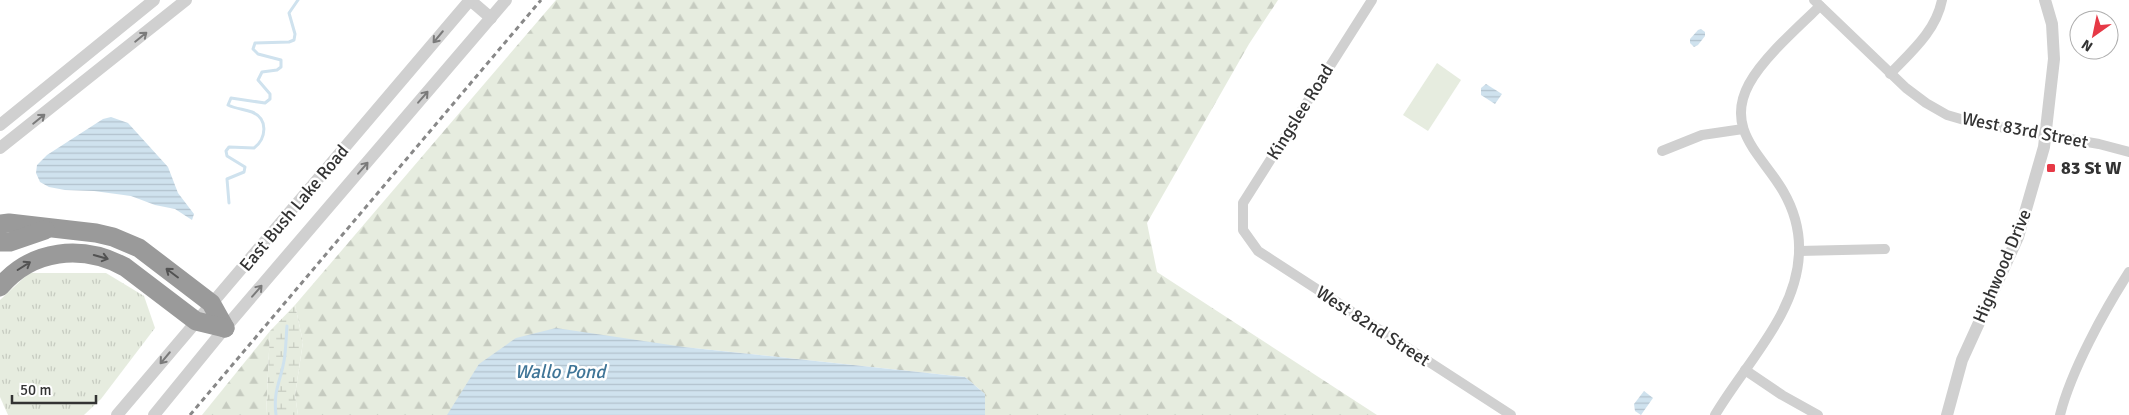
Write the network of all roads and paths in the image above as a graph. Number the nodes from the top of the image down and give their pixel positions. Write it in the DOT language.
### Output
graph roads {
  1 [pos="154,0"];
  2 [pos="186,0"];
  3 [pos="470,0"];
  4 [pos="505,0"];
  5 [pos="1372,0"];
  6 [pos="1942,0"];
  7 [pos="2045,0"];
  8 [pos="2056,0"];
  9 [pos="1817,3"];
  10 [pos="491,18"];
  11 [pos="2052,24"];
  12 [pos="1890,74"];
  13 [pos="0,124"];
  14 [pos="1743,129"];
  15 [pos="2046,135"];
  16 [pos="0,148"];
  17 [pos="1662,151"];
  18 [pos="2129,152"];
  19 [pos="0,224"];
  20 [pos="51,228"];
  21 [pos="1244,230"];
  22 [pos="0,242"];
  23 [pos="1885,249"];
  24 [pos="1799,252"];
  25 [pos="2129,272"];
  26 [pos="0,287"];
  27 [pos="211,303"];
  28 [pos="196,321"];
  29 [pos="225,328"];
  30 [pos="1745,370"];
  31 [pos="117,415"];
  32 [pos="154,415"];
  33 [pos="1510,415"];
  34 [pos="1715,415"];
  35 [pos="1818,415"];
  36 [pos="1947,415"];
  37 [pos="2060,415"];
  1 -- 13 [label="street"];
  16 -- 2 [label="street, one-way"];
  3 -- 10 [label="street"];
  3 -- 27 [label="street, East Bush Lake Road, one-way"];
  4 -- 10 [label="street, East Bush Lake Road"];
  5 -- 21 [label="street, Kingslee Road"];
  6 -- 12 [label="street"];
  7 -- 11 [label="street, Highwood Drive"];
  8 -- 11 [label="street, Highwood Drive"];
  9 -- 12 [label="street, West 83rd Street"];
  9 -- 14 [label="street"];
  29 -- 10 [label="street, East Bush Lake Road, one-way"];
  11 -- 15 [label="street, Highwood Drive"];
  12 -- 15 [label="street, West 83rd Street"];
  14 -- 17 [label="street"];
  14 -- 24 [label="street"];
  15 -- 18 [label="street, West 83rd Street"];
  15 -- 36 [label="street, Highwood Drive"];
  19 -- 20 [label="highway"];
  20 -- 22 [label="highway"];
  27 -- 20 [label="highway, one-way"];
  21 -- 33 [label="street, West 82nd Street"];
  23 -- 24 [label="street"];
  24 -- 30 [label="street"];
  25 -- 37 [label="street"];
  26 -- 28 [label="highway, one-way"];
  27 -- 28 [label="street, East Bush Lake Road"];
  27 -- 29 [label="highway"];
  28 -- 29 [label="highway"];
  28 -- 31 [label="street, East Bush Lake Road, one-way"];
  29 -- 32 [label="street, East Bush Lake Road"];
  30 -- 34 [label="street"];
  30 -- 35 [label="street"];
}
